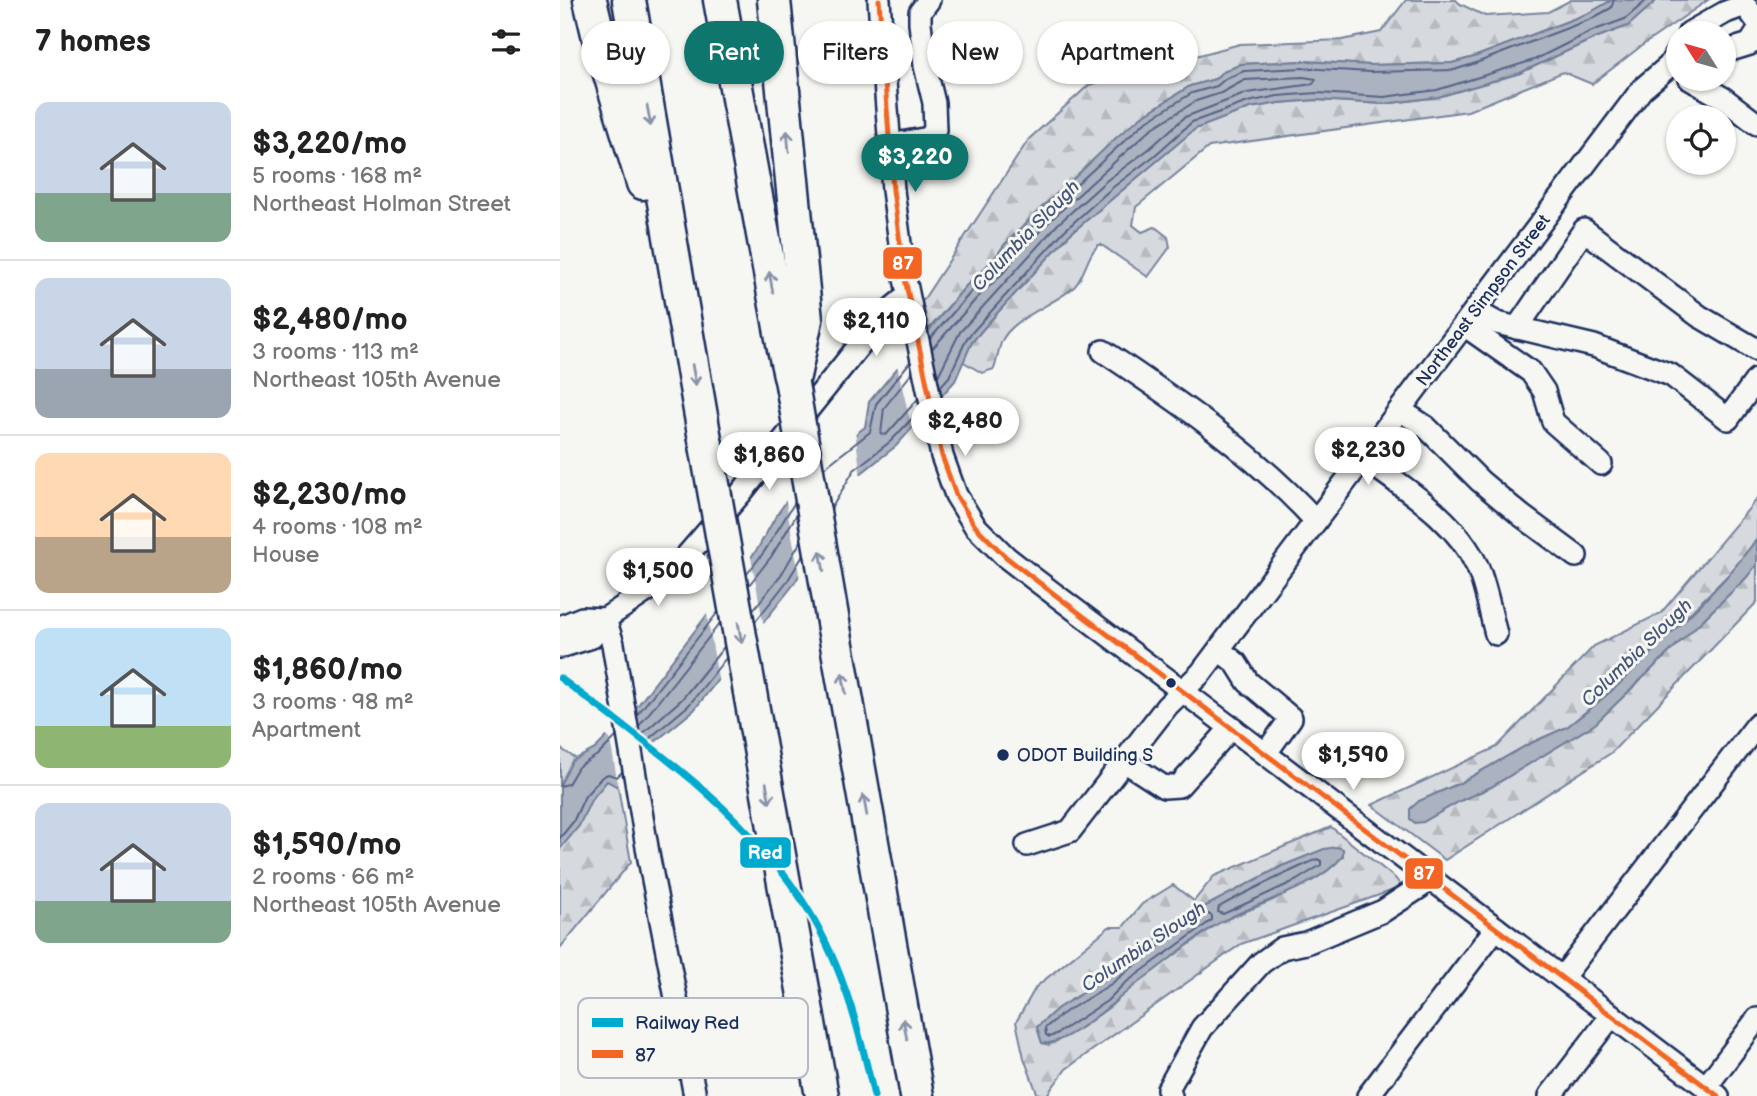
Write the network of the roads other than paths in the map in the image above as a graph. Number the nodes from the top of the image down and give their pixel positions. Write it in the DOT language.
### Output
graph roads {
  1 [pos="590,0"];
  2 [pos="629,0"];
  3 [pos="720,0"];
  4 [pos="774,0"];
  5 [pos="879,0"];
  6 [pos="929,0"];
  7 [pos="1710,21"];
  8 [pos="1757,21"];
  9 [pos="1757,33"];
  10 [pos="1736,48"];
  11 [pos="1666,71"];
  12 [pos="1711,91"];
  13 [pos="1757,124"];
  14 [pos="890,145"];
  15 [pos="908,296"];
  16 [pos="682,308"];
  17 [pos="1469,318"];
  18 [pos="1517,328"];
  19 [pos="1757,349"];
  20 [pos="1103,351"];
  21 [pos="1757,379"];
  22 [pos="792,384"];
  23 [pos="1400,410"];
  24 [pos="1364,458"];
  25 [pos="1601,464"];
  26 [pos="1316,521"];
  27 [pos="1576,556"];
  28 [pos="605,619"];
  29 [pos="560,627"];
  30 [pos="1496,634"];
  31 [pos="560,647"];
  32 [pos="1219,650"];
  33 [pos="1183,690"];
  34 [pos="1757,725"];
  35 [pos="1232,727"];
  36 [pos="1266,753"];
  37 [pos="1124,761"];
  38 [pos="1027,845"];
  39 [pos="1429,877"];
  40 [pos="1496,928"];
  41 [pos="1562,978"];
  42 [pos="676,998"];
  43 [pos="805,998"];
  44 [pos="1612,1016"];
  45 [pos="808,1018"];
  46 [pos="1757,1019"];
  47 [pos="692,1078"];
  48 [pos="1712,1091"];
  49 [pos="695,1096"];
  50 [pos="822,1096"];
  51 [pos="917,1096"];
  52 [pos="1171,1096"];
  53 [pos="1368,1096"];
  54 [pos="1550,1096"];
  1 -- 16 [label="highway"];
  2 -- 16 [label="highway, one-way"];
  22 -- 3 [label="highway, one-way"];
  22 -- 4 [label="highway, one-way"];
  5 -- 14 [label="street"];
  6 -- 14 [label="street"];
  7 -- 8 [label="street"];
  9 -- 10 [label="street"];
  11 -- 17 [label="street, Northeast Simpson Street"];
  12 -- 13 [label="street"];
  14 -- 15 [label="street"];
  15 -- 28 [label="street"];
  15 -- 33 [label="street"];
  16 -- 43 [label="highway, one-way, bridge"];
  17 -- 18 [label="street"];
  17 -- 23 [label="street, Northeast Simpson Street"];
  17 -- 25 [label="street"];
  18 -- 19 [label="street"];
  18 -- 21 [label="street"];
  20 -- 26 [label="street"];
  51 -- 22 [label="highway, one-way, bridge"];
  23 -- 24 [label="street, Northeast Simpson Street"];
  23 -- 27 [label="street"];
  24 -- 26 [label="street, Northeast Simpson Street"];
  24 -- 30 [label="street"];
  26 -- 32 [label="street, Northeast Simpson Street"];
  28 -- 29 [label="street"];
  28 -- 31 [label="street"];
  28 -- 42 [label="street"];
  32 -- 33 [label="street, Northeast Simpson Street"];
  32 -- 36 [label="street"];
  33 -- 35 [label="street"];
  33 -- 37 [label="street, Northeast Simpson Street"];
  34 -- 41 [label="street"];
  35 -- 36 [label="street"];
  35 -- 37 [label="street"];
  36 -- 39 [label="street"];
  37 -- 38 [label="street, Northeast Simpson Street"];
  39 -- 40 [label="street"];
  39 -- 52 [label="street"];
  40 -- 41 [label="street"];
  40 -- 53 [label="street"];
  41 -- 44 [label="street"];
  44 -- 48 [label="street"];
  44 -- 54 [label="street"];
  45 -- 50 [label="highway, one-way, bridge"];
  46 -- 48 [label="street"];
  47 -- 49 [label="street"];
}
